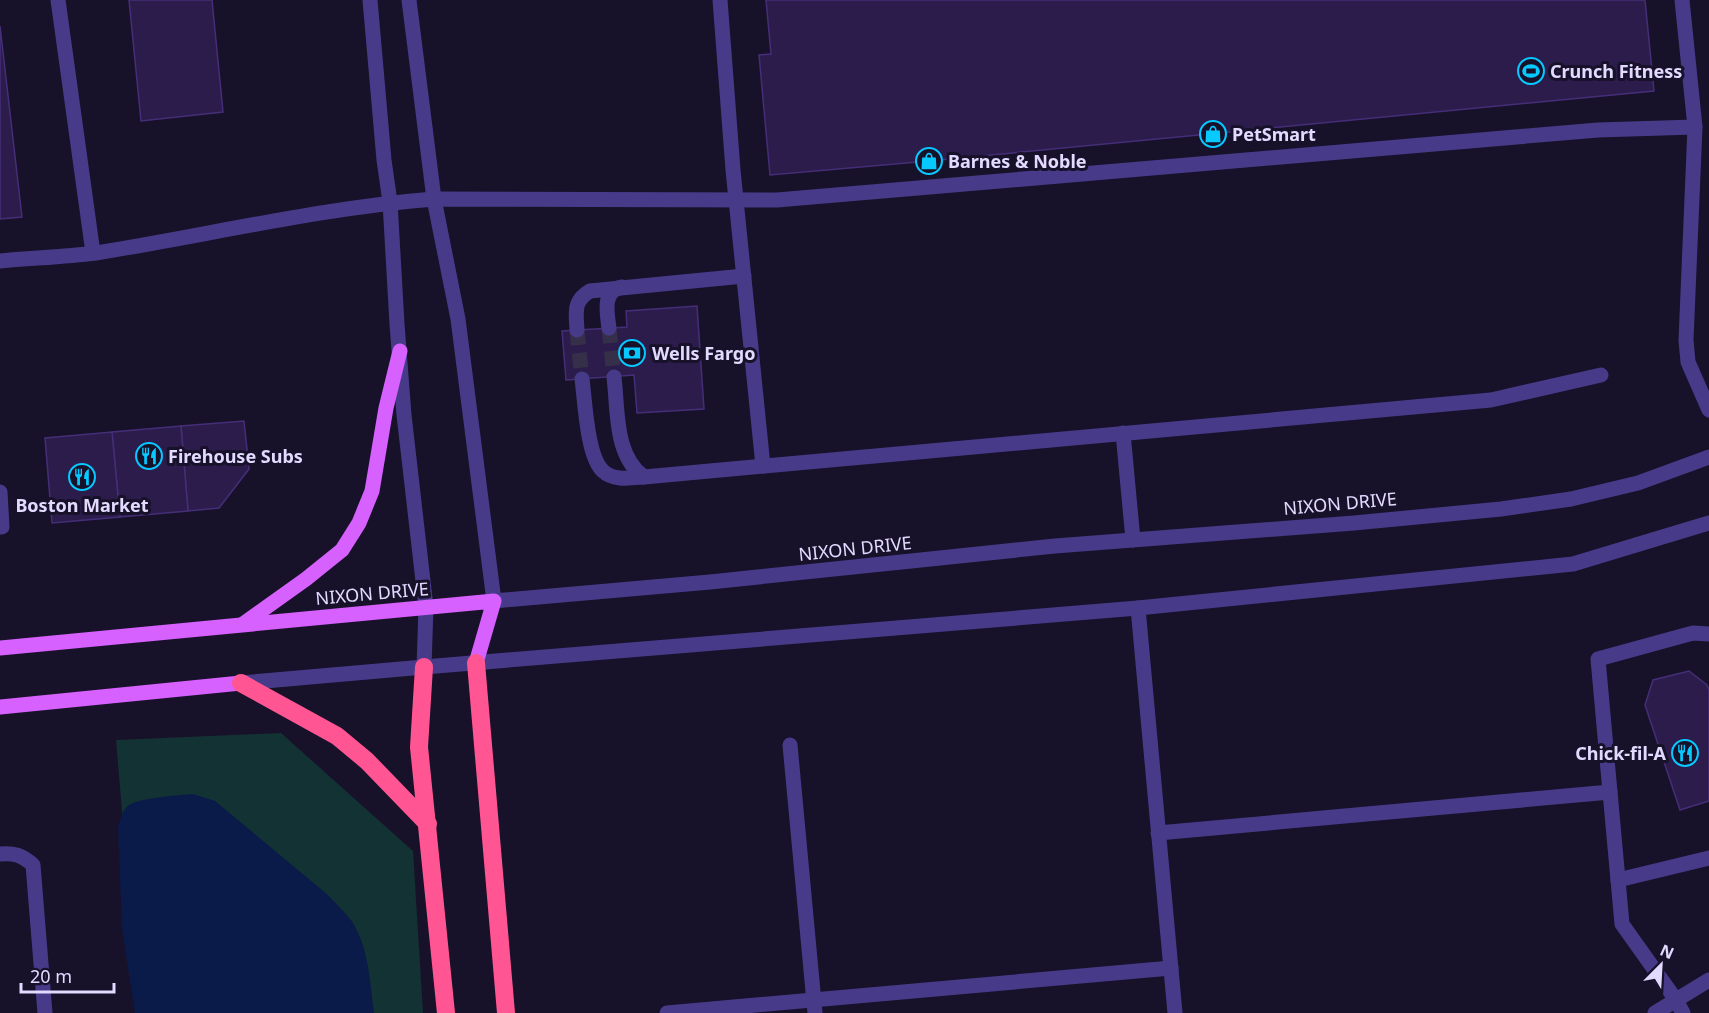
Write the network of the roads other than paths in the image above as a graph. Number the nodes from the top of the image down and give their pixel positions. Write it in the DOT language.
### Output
graph roads {
  1 [pos="58,0"];
  2 [pos="370,0"];
  3 [pos="409,0"];
  4 [pos="720,0"];
  5 [pos="1682,0"];
  6 [pos="1695,127"];
  7 [pos="434,198"];
  8 [pos="737,200"];
  9 [pos="390,202"];
  10 [pos="93,253"];
  11 [pos="0,261"];
  12 [pos="744,276"];
  13 [pos="628,286"];
  14 [pos="609,328"];
  15 [pos="577,330"];
  16 [pos="400,351"];
  17 [pos="1601,375"];
  18 [pos="614,377"];
  19 [pos="582,379"];
  20 [pos="1709,410"];
  21 [pos="1123,433"];
  22 [pos="1709,457"];
  23 [pos="763,466"];
  24 [pos="648,476"];
  25 [pos="0,492"];
  26 [pos="1709,523"];
  27 [pos="0,527"];
  28 [pos="1133,540"];
  29 [pos="494,601"];
  30 [pos="426,607"];
  31 [pos="1138,608"];
  32 [pos="242,625"];
  33 [pos="1709,634"];
  34 [pos="0,648"];
  35 [pos="476,663"];
  36 [pos="424,666"];
  37 [pos="241,683"];
  38 [pos="0,707"];
  39 [pos="790,745"];
  40 [pos="1610,792"];
  41 [pos="428,824"];
  42 [pos="1158,833"];
  43 [pos="0,854"];
  44 [pos="1709,858"];
  45 [pos="1618,880"];
  46 [pos="1171,968"];
  47 [pos="1709,980"];
  48 [pos="814,1006"];
  49 [pos="1679,1006"];
  50 [pos="45,1013"];
  51 [pos="446,1013"];
  52 [pos="506,1013"];
  53 [pos="667,1013"];
  54 [pos="1175,1013"];
  55 [pos="1655,1013"];
  1 -- 10 [label="street"];
  2 -- 9 [label="street"];
  3 -- 7 [label="street"];
  4 -- 8 [label="street"];
  5 -- 6 [label="street"];
  6 -- 8 [label="street"];
  6 -- 20 [label="street"];
  7 -- 8 [label="street"];
  7 -- 9 [label="street"];
  7 -- 29 [label="street"];
  8 -- 12 [label="street"];
  9 -- 10 [label="street"];
  9 -- 16 [label="street"];
  10 -- 11 [label="street"];
  12 -- 13 [label="street"];
  12 -- 23 [label="street"];
  13 -- 14 [label="street"];
  13 -- 15 [label="street"];
  16 -- 30 [label="street"];
  16 -- 32 [label="main road"];
  17 -- 21 [label="street"];
  18 -- 24 [label="street"];
  19 -- 24 [label="street"];
  21 -- 23 [label="street"];
  21 -- 28 [label="street"];
  22 -- 28 [label="street, NIXON DRIVE"];
  23 -- 24 [label="street"];
  25 -- 27 [label="street"];
  26 -- 31 [label="street"];
  28 -- 29 [label="street, NIXON DRIVE"];
  29 -- 30 [label="main road, NIXON DRIVE"];
  29 -- 35 [label="main road"];
  30 -- 32 [label="main road, NIXON DRIVE"];
  30 -- 36 [label="street"];
  31 -- 35 [label="street"];
  31 -- 42 [label="street"];
  32 -- 34 [label="main road, NIXON DRIVE"];
  33 -- 40 [label="street"];
  35 -- 36 [label="street"];
  35 -- 52 [label="highway"];
  36 -- 37 [label="street"];
  36 -- 41 [label="highway"];
  37 -- 38 [label="main road"];
  37 -- 41 [label="highway"];
  39 -- 48 [label="street"];
  40 -- 42 [label="street"];
  40 -- 45 [label="street"];
  41 -- 51 [label="highway"];
  42 -- 46 [label="street"];
  43 -- 50 [label="street"];
  44 -- 45 [label="street"];
  45 -- 49 [label="street"];
  46 -- 48 [label="street"];
  46 -- 54 [label="street"];
  47 -- 49 [label="street"];
  48 -- 53 [label="street"];
  49 -- 55 [label="street"];
}
